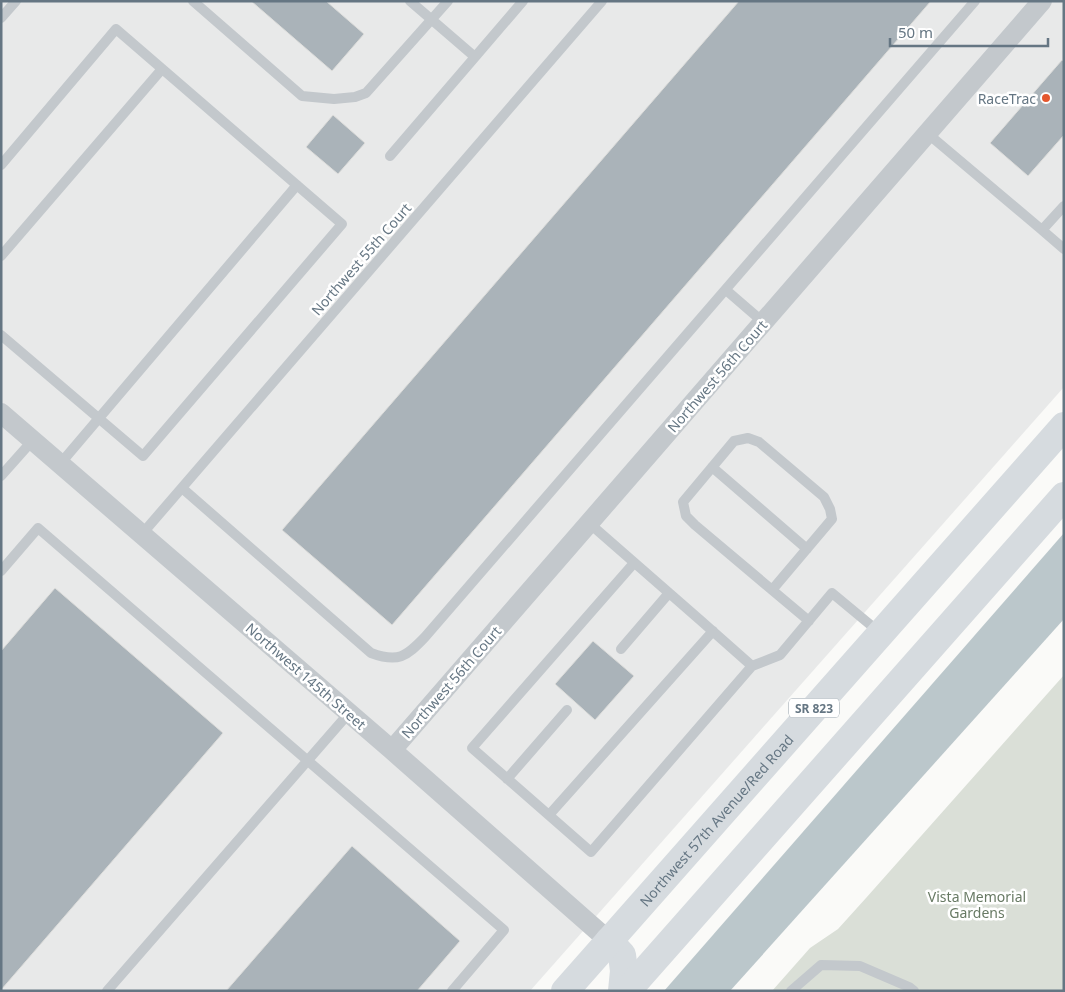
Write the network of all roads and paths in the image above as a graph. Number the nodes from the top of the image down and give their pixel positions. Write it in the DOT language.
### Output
graph roads {
  1 [pos="16,1"];
  2 [pos="193,1"];
  3 [pos="410,1"];
  4 [pos="448,1"];
  5 [pos="523,1"];
  6 [pos="602,1"];
  7 [pos="975,1"];
  8 [pos="1042,1"];
  9 [pos="1,18"];
  10 [pos="431,20"];
  11 [pos="474,57"];
  12 [pos="162,69"];
  13 [pos="928,133"];
  14 [pos="390,156"];
  15 [pos="1,166"];
  16 [pos="297,185"];
  17 [pos="1064,206"];
  18 [pos="1042,230"];
  19 [pos="1064,249"];
  20 [pos="1,256"];
  21 [pos="726,290"];
  22 [pos="764,322"];
  23 [pos="1,334"];
  24 [pos="1,413"];
  25 [pos="98,418"];
  26 [pos="1064,426"];
  27 [pos="33,440"];
  28 [pos="60,464"];
  29 [pos="712,467"];
  30 [pos="1,476"];
  31 [pos="182,488"];
  32 [pos="1064,496"];
  33 [pos="589,523"];
  34 [pos="142,534"];
  35 [pos="807,549"];
  36 [pos="634,562"];
  37 [pos="1,571"];
  38 [pos="772,590"];
  39 [pos="669,593"];
  40 [pos="809,621"];
  41 [pos="712,631"];
  42 [pos="881,633"];
  43 [pos="621,650"];
  44 [pos="752,666"];
  45 [pos="567,710"];
  46 [pos="349,714"];
  47 [pos="392,750"];
  48 [pos="308,761"];
  49 [pos="507,779"];
  50 [pos="549,815"];
  51 [pos="609,941"];
  52 [pos="107,991"];
  53 [pos="452,991"];
  54 [pos="565,991"];
  55 [pos="622,991"];
  56 [pos="627,991"];
  57 [pos="791,991"];
  58 [pos="914,991"];
  1 -- 9 [label="lane"];
  2 -- 10 [label="lane"];
  3 -- 10 [label="lane"];
  4 -- 10 [label="lane"];
  5 -- 11 [label="lane"];
  6 -- 31 [label="lane, Northwest 55th Court"];
  7 -- 21 [label="lane"];
  8 -- 13 [label="street, Northwest 56th Court"];
  10 -- 11 [label="lane"];
  11 -- 14 [label="lane"];
  12 -- 15 [label="lane"];
  12 -- 16 [label="lane"];
  12 -- 20 [label="lane"];
  13 -- 18 [label="lane"];
  13 -- 22 [label="street, Northwest 56th Court"];
  16 -- 25 [label="lane"];
  16 -- 25 [label="lane"];
  17 -- 18 [label="lane"];
  18 -- 19 [label="lane"];
  21 -- 22 [label="lane"];
  21 -- 31 [label="lane"];
  22 -- 33 [label="street, Northwest 56th Court"];
  23 -- 25 [label="lane"];
  24 -- 27 [label="street, Northwest 145th Street"];
  25 -- 28 [label="lane"];
  26 -- 42 [label="main road, Northwest 57th Avenue/Red Road / SR 823"];
  27 -- 28 [label="street, Northwest 145th Street"];
  27 -- 30 [label="lane"];
  28 -- 34 [label="street, Northwest 145th Street"];
  29 -- 35 [label="lane"];
  29 -- 35 [label="lane"];
  29 -- 38 [label="lane"];
  31 -- 34 [label="lane, Northwest 55th Court"];
  32 -- 56 [label="main road"];
  33 -- 36 [label="lane"];
  33 -- 47 [label="street, Northwest 56th Court"];
  34 -- 46 [label="street, Northwest 145th Street"];
  35 -- 38 [label="lane"];
  36 -- 39 [label="lane"];
  36 -- 49 [label="lane"];
  37 -- 48 [label="lane"];
  38 -- 40 [label="lane"];
  39 -- 41 [label="lane"];
  39 -- 43 [label="lane"];
  40 -- 42 [label="lane"];
  40 -- 44 [label="lane"];
  41 -- 44 [label="lane"];
  41 -- 50 [label="lane"];
  42 -- 51 [label="main road, Northwest 57th Avenue/Red Road / SR 823"];
  44 -- 50 [label="lane"];
  45 -- 49 [label="lane"];
  46 -- 47 [label="street, Northwest 145th Street"];
  46 -- 48 [label="lane"];
  47 -- 51 [label="street, Northwest 145th Street"];
  48 -- 52 [label="lane"];
  48 -- 53 [label="lane"];
  49 -- 50 [label="lane"];
  51 -- 54 [label="main road, Northwest 57th Avenue/Red Road / SR 823"];
  51 -- 55 [label="main road"];
  57 -- 58 [label="lane"];
}
